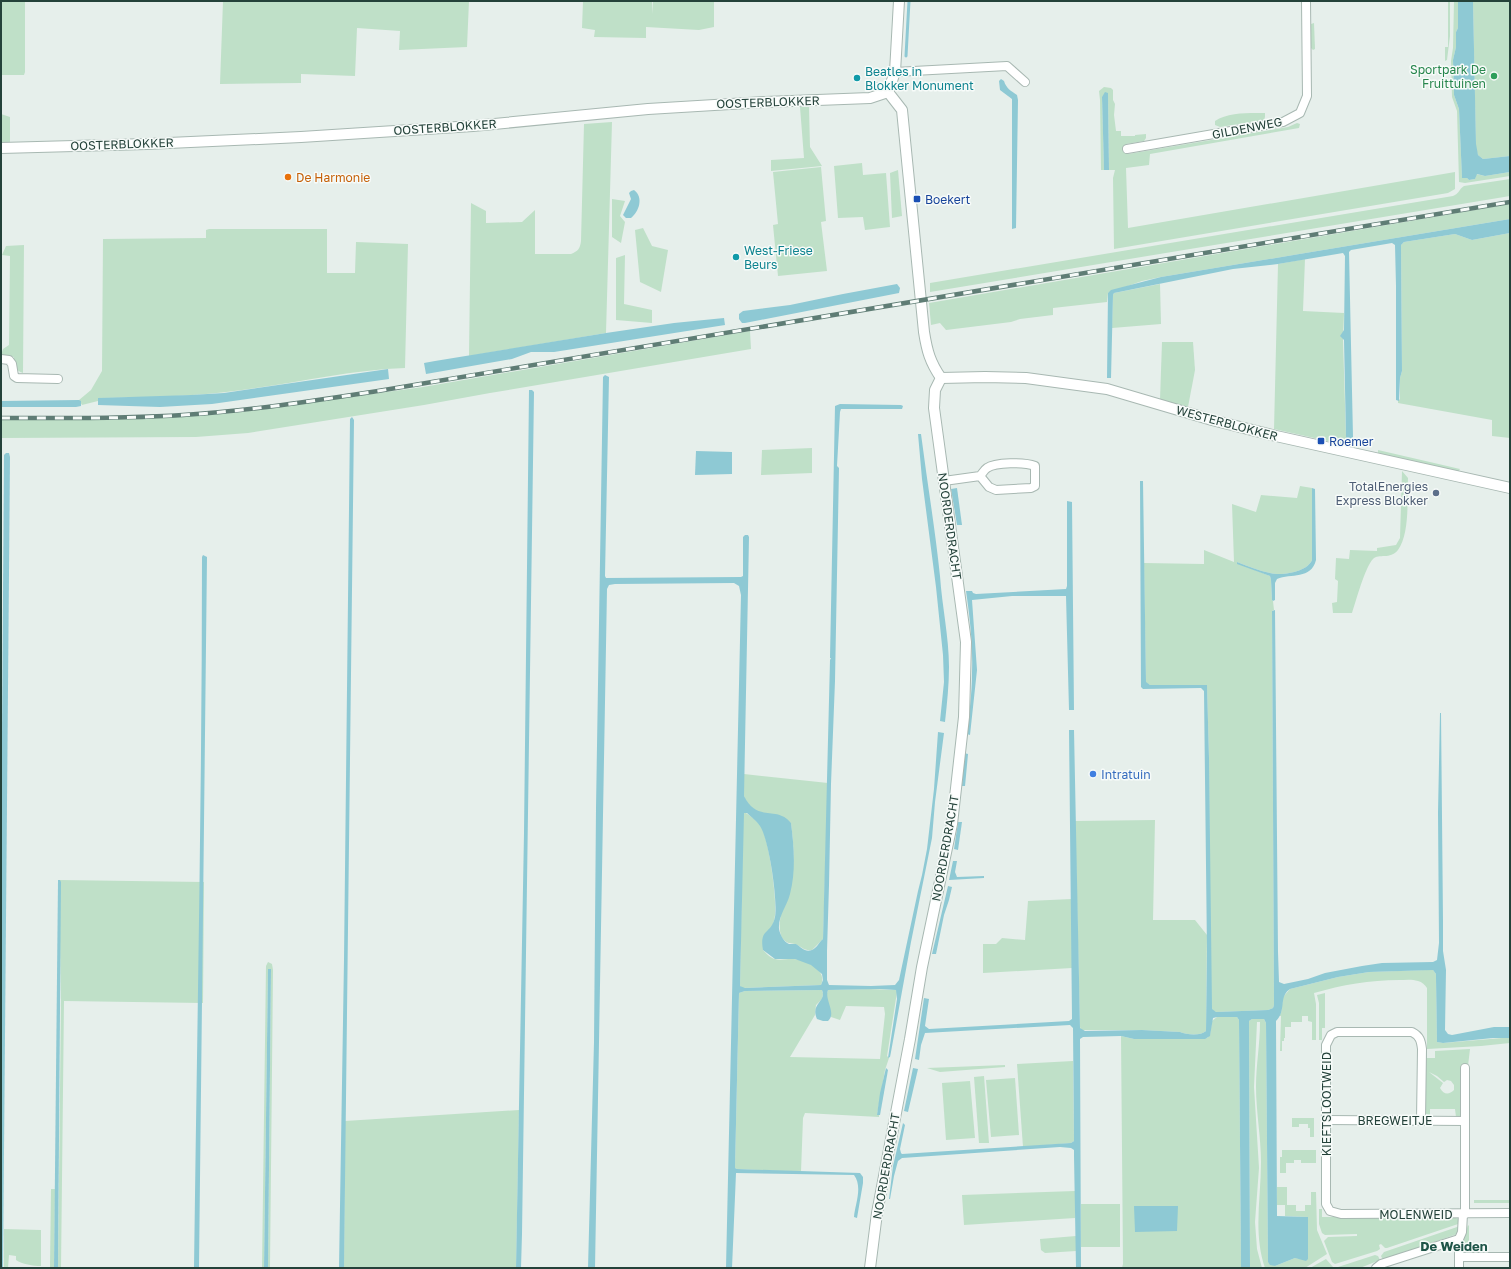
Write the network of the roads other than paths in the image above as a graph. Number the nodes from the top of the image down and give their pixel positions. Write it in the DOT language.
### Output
graph roads {
  1 [pos="899,1"];
  2 [pos="1306,1"];
  3 [pos="895,72"];
  4 [pos="1025,82"];
  5 [pos="874,85"];
  6 [pos="888,92"];
  7 [pos="1,148"];
  8 [pos="1127,149"];
  9 [pos="1,359"];
  10 [pos="941,378"];
  11 [pos="58,379"];
  12 [pos="980,476"];
  13 [pos="944,481"];
  14 [pos="1510,488"];
  15 [pos="1465,1068"];
  16 [pos="1326,1120"];
  17 [pos="1421,1120"];
  18 [pos="1465,1121"];
  19 [pos="1326,1204"];
  20 [pos="1510,1213"];
  21 [pos="1464,1214"];
  22 [pos="1459,1239"];
  23 [pos="1459,1257"];
  24 [pos="1510,1257"];
  25 [pos="870,1268"];
  26 [pos="1376,1268"];
  27 [pos="1459,1268"];
  1 -- 3 [label="street"];
  2 -- 8 [label="street, GILDENWEG"];
  3 -- 4 [label="street"];
  3 -- 6 [label="street"];
  5 -- 6 [label="street"];
  6 -- 7 [label="street, OOSTERBLOKKER"];
  6 -- 10 [label="street"];
  9 -- 11 [label="street"];
  10 -- 13 [label="street, NOORDERDRACHT"];
  10 -- 14 [label="street, WESTERBLOKKER"];
  12 -- 12 [label="street"];
  12 -- 13 [label="street"];
  13 -- 25 [label="street, NOORDERDRACHT"];
  15 -- 18 [label="street"];
  16 -- 17 [label="street, BREGWEITJE"];
  16 -- 17 [label="street, KIEFTSLOOTWEID"];
  16 -- 19 [label="street, KIEFTSLOOTWEID"];
  17 -- 18 [label="street, BREGWEITJE"];
  18 -- 21 [label="street"];
  19 -- 21 [label="street, MOLENWEID"];
  20 -- 21 [label="street, MOLENWEID"];
  21 -- 22 [label="street"];
  22 -- 23 [label="street"];
  22 -- 26 [label="street"];
  23 -- 24 [label="street"];
  23 -- 27 [label="street"];
}
